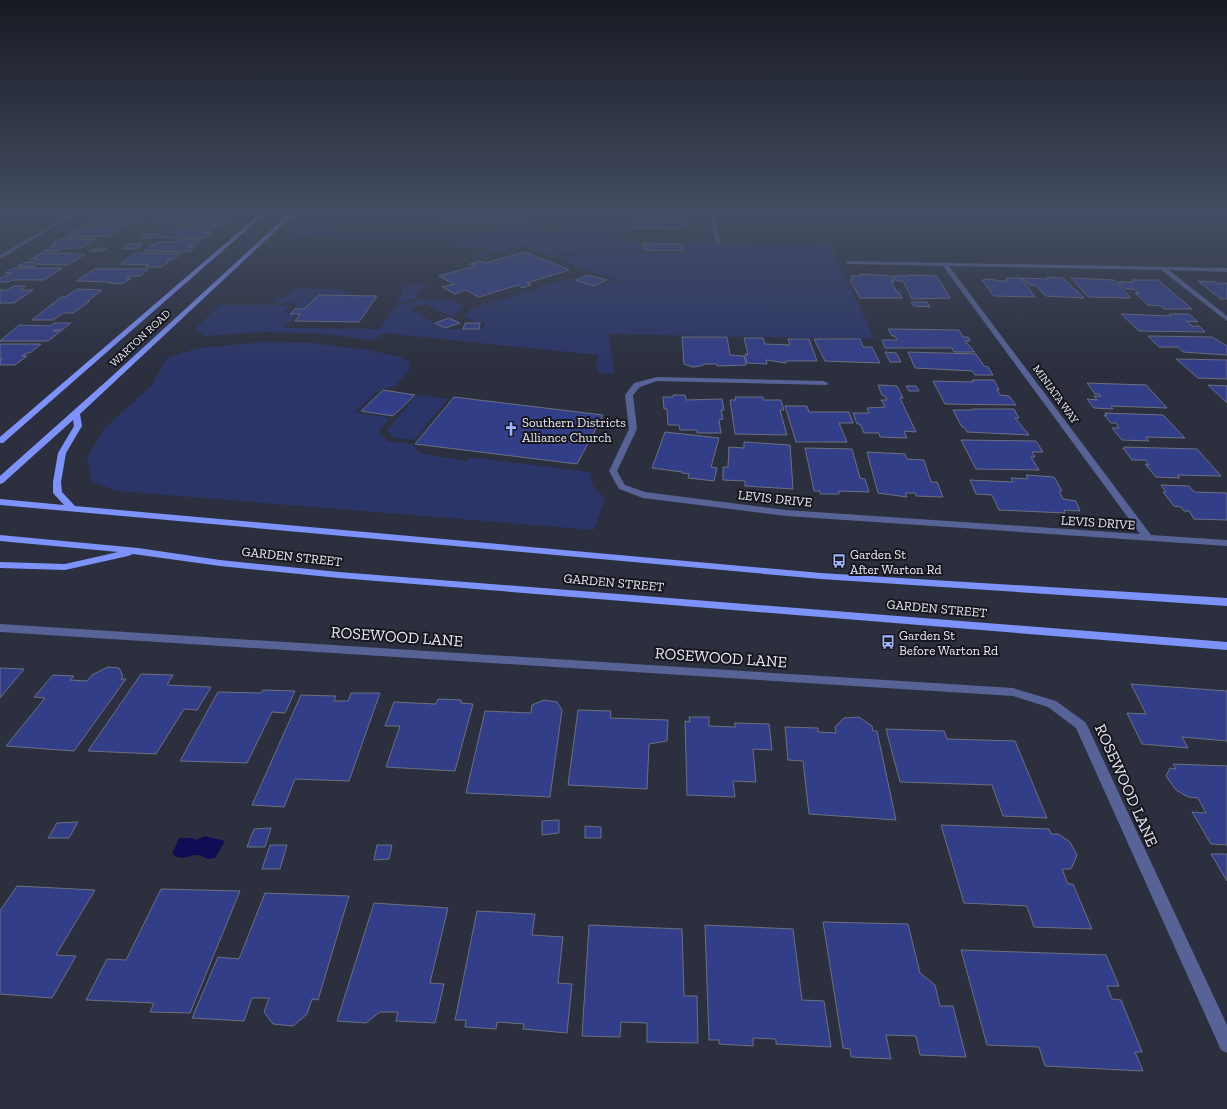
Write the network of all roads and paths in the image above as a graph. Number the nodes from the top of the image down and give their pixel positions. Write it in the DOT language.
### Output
graph roads {
  1 [pos="205,264"];
  2 [pos="238,264"];
  3 [pos="933,264"];
  4 [pos="945,264"];
  5 [pos="1162,268"];
  6 [pos="1227,270"];
  7 [pos="1227,319"];
  8 [pos="824,383"];
  9 [pos="76,412"];
  10 [pos="10,433"];
  11 [pos="0,438"];
  12 [pos="0,441"];
  13 [pos="0,481"];
  14 [pos="0,502"];
  15 [pos="71,507"];
  16 [pos="0,538"];
  17 [pos="1148,538"];
  18 [pos="1227,543"];
  19 [pos="138,551"];
  20 [pos="0,565"];
  21 [pos="1227,602"];
  22 [pos="0,628"];
  23 [pos="1227,646"];
  24 [pos="1227,1044"];
  1 -- 10 [label="main road, WARTON ROAD"];
  2 -- 9 [label="main road, WARTON ROAD"];
  3 -- 4 [label="street"];
  4 -- 5 [label="street"];
  4 -- 17 [label="street, MINIATA WAY"];
  5 -- 6 [label="street"];
  5 -- 7 [label="street"];
  8 -- 17 [label="street, LEVIS DRIVE"];
  9 -- 13 [label="main road, WARTON ROAD"];
  9 -- 15 [label="main road"];
  10 -- 11 [label="main road"];
  10 -- 12 [label="main road, WARTON ROAD"];
  14 -- 15 [label="main road, GARDEN STREET"];
  15 -- 21 [label="main road, GARDEN STREET"];
  16 -- 19 [label="main road, GARDEN STREET"];
  17 -- 18 [label="street, LEVIS DRIVE"];
  19 -- 20 [label="main road"];
  19 -- 23 [label="main road, GARDEN STREET"];
  22 -- 24 [label="street, ROSEWOOD LANE"];
}
